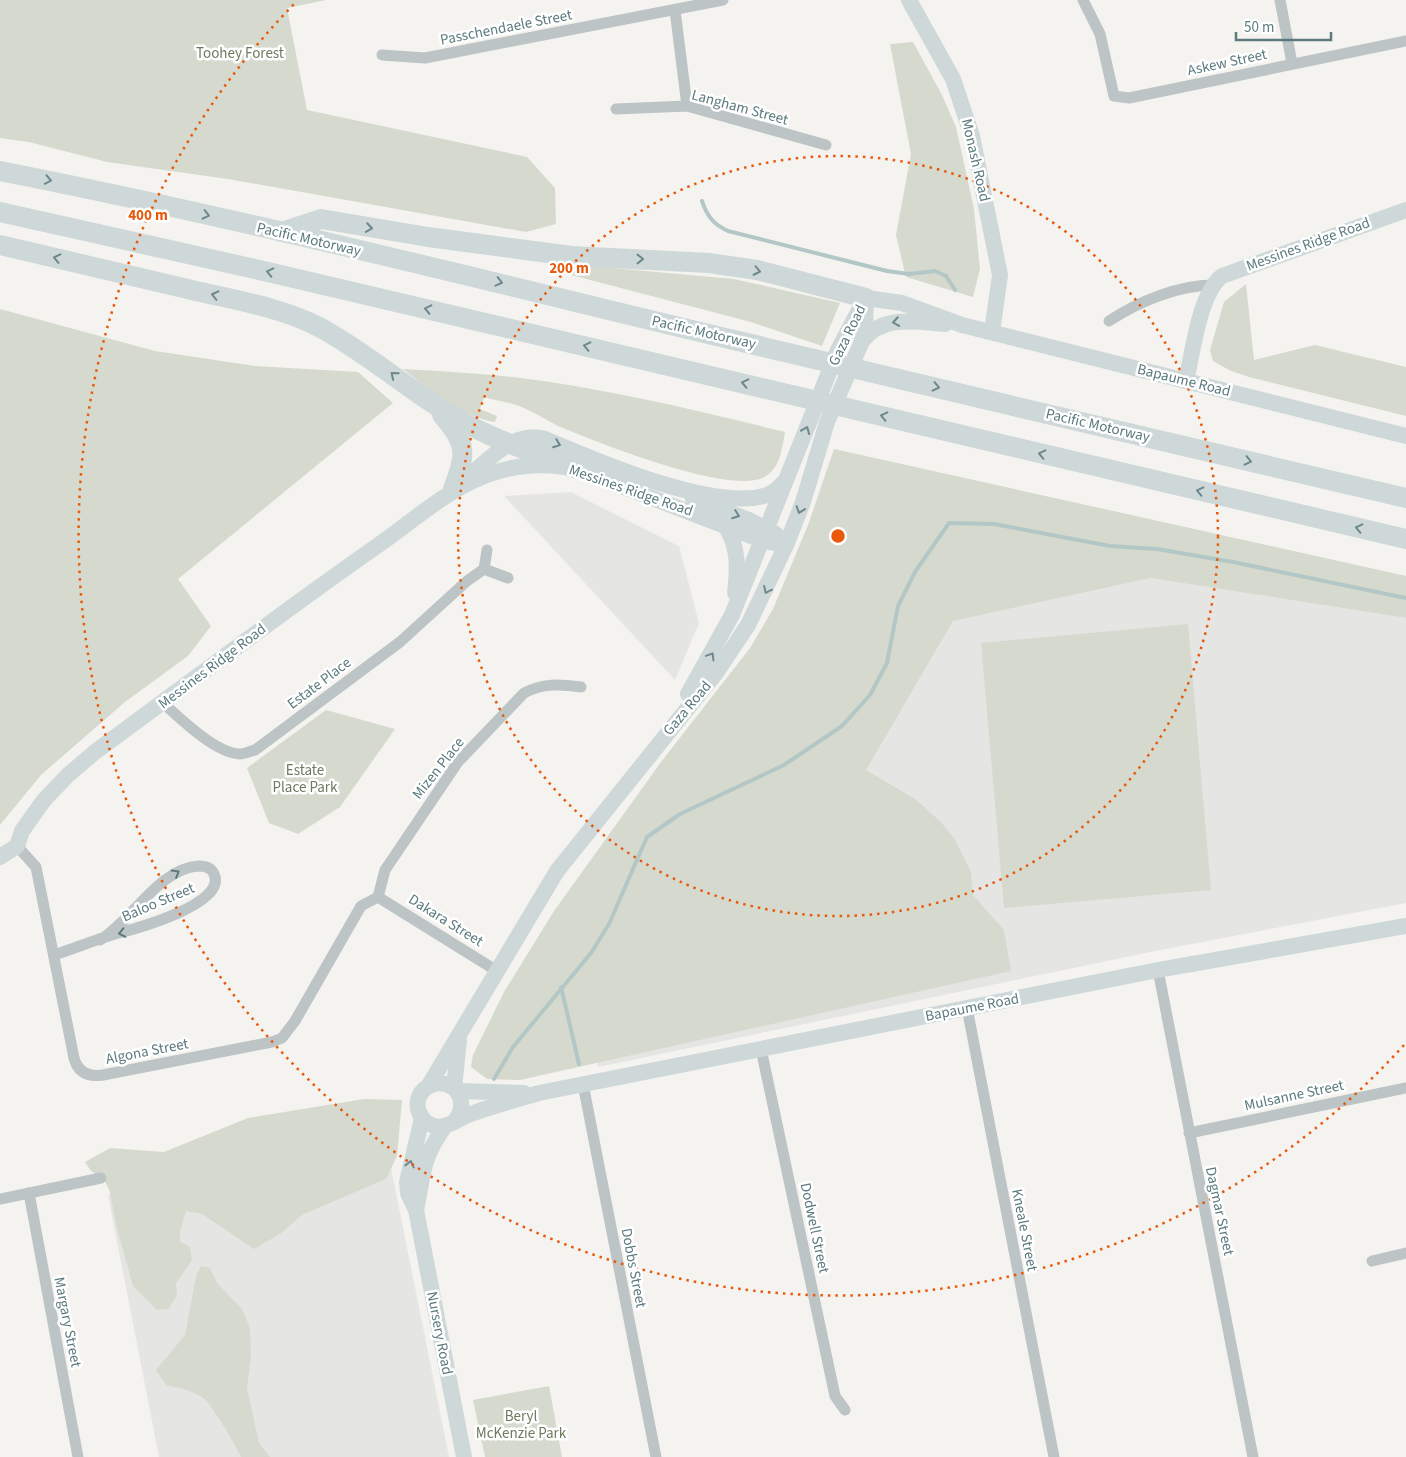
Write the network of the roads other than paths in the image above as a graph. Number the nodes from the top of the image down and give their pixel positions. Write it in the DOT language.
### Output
graph roads {
  1 [pos="723,0"];
  2 [pos="909,0"];
  3 [pos="1083,0"];
  4 [pos="1280,0"];
  5 [pos="676,10"];
  6 [pos="1406,41"];
  7 [pos="382,55"];
  8 [pos="1292,64"];
  9 [pos="686,106"];
  10 [pos="616,109"];
  11 [pos="826,145"];
  12 [pos="0,171"];
  13 [pos="1406,210"];
  14 [pos="0,212"];
  15 [pos="282,232"];
  16 [pos="0,245"];
  17 [pos="1213,285"];
  18 [pos="866,298"];
  19 [pos="1109,321"];
  20 [pos="962,325"];
  21 [pos="992,332"];
  22 [pos="862,341"];
  23 [pos="1186,381"];
  24 [pos="433,404"];
  25 [pos="1406,436"];
  26 [pos="511,444"];
  27 [pos="577,468"];
  28 [pos="788,475"];
  29 [pos="659,483"];
  30 [pos="449,493"];
  31 [pos="1406,498"];
  32 [pos="724,524"];
  33 [pos="765,534"];
  34 [pos="1406,540"];
  35 [pos="787,544"];
  36 [pos="486,550"];
  37 [pos="484,569"];
  38 [pos="508,578"];
  39 [pos="732,615"];
  40 [pos="581,687"];
  41 [pos="163,703"];
  42 [pos="658,742"];
  43 [pos="17,846"];
  44 [pos="0,857"];
  45 [pos="378,897"];
  46 [pos="1406,926"];
  47 [pos="100,940"];
  48 [pos="54,955"];
  49 [pos="497,970"];
  50 [pos="1158,970"];
  51 [pos="967,1008"];
  52 [pos="460,1035"];
  53 [pos="761,1049"];
  54 [pos="583,1084"];
  55 [pos="429,1085"];
  56 [pos="1406,1088"];
  57 [pos="456,1089"];
  58 [pos="539,1093"];
  59 [pos="422,1118"];
  60 [pos="450,1124"];
  61 [pos="1189,1133"];
  62 [pos="101,1178"];
  63 [pos="29,1194"];
  64 [pos="0,1199"];
  65 [pos="416,1210"];
  66 [pos="1406,1253"];
  67 [pos="1372,1261"];
  68 [pos="845,1410"];
  69 [pos="78,1457"];
  70 [pos="464,1457"];
  71 [pos="656,1457"];
  72 [pos="1054,1457"];
  73 [pos="1253,1457"];
  1 -- 5 [label="street, Passchendaele Street"];
  2 -- 21 [label="main road, Monash Road"];
  3 -- 8 [label="street, Askew Street"];
  4 -- 8 [label="street"];
  5 -- 7 [label="street, Passchendaele Street"];
  5 -- 9 [label="street"];
  6 -- 8 [label="street, Askew Street"];
  9 -- 10 [label="street, Langham Street"];
  9 -- 11 [label="street, Langham Street"];
  12 -- 15 [label="highway, Pacific Motorway, one-way"];
  13 -- 17 [label="main road, Messines Ridge Road"];
  34 -- 14 [label="highway, one-way"];
  15 -- 18 [label="highway, one-way"];
  15 -- 31 [label="highway, Pacific Motorway, one-way"];
  24 -- 16 [label="highway, one-way"];
  17 -- 19 [label="street, Messines Ridge Road"];
  17 -- 23 [label="main road"];
  18 -- 20 [label="main road, Bapaume Road"];
  18 -- 22 [label="main road, Gaza Road"];
  28 -- 18 [label="main road, Gaza Road, one-way"];
  20 -- 21 [label="main road, Bapaume Road"];
  20 -- 22 [label="main road, Bapaume Road, one-way"];
  21 -- 23 [label="main road, Bapaume Road"];
  22 -- 35 [label="main road, Gaza Road, one-way"];
  23 -- 25 [label="main road, Bapaume Road"];
  24 -- 26 [label="highway"];
  24 -- 30 [label="highway"];
  26 -- 27 [label="highway"];
  26 -- 29 [label="main road, Messines Ridge Road, one-way"];
  26 -- 30 [label="main road, Messines Ridge Road"];
  27 -- 30 [label="main road, Messines Ridge Road"];
  27 -- 32 [label="main road, Messines Ridge Road"];
  28 -- 29 [label="main road"];
  28 -- 33 [label="main road, Gaza Road"];
  29 -- 33 [label="main road, one-way"];
  30 -- 41 [label="main road, Messines Ridge Road"];
  32 -- 33 [label="main road, Messines Ridge Road"];
  32 -- 39 [label="main road"];
  33 -- 35 [label="main road, Messines Ridge Road"];
  33 -- 39 [label="main road, Gaza Road"];
  35 -- 42 [label="main road, Gaza Road, one-way"];
  36 -- 37 [label="street"];
  37 -- 38 [label="street"];
  37 -- 41 [label="street, Estate Place"];
  42 -- 39 [label="main road, Gaza Road, one-way"];
  40 -- 45 [label="street, Mizen Place"];
  41 -- 43 [label="main road, Messines Ridge Road"];
  42 -- 49 [label="main road, Gaza Road"];
  43 -- 44 [label="main road"];
  43 -- 48 [label="street, Algona Street"];
  45 -- 48 [label="street, Algona Street"];
  45 -- 49 [label="street, Dakara Street"];
  46 -- 50 [label="main road, Bapaume Road"];
  47 -- 47 [label="street, Baloo Street, one-way"];
  47 -- 48 [label="street, Baloo Street"];
  49 -- 52 [label="main road, Gaza Road"];
  50 -- 51 [label="main road, Bapaume Road"];
  50 -- 61 [label="street, Dagmar Street"];
  51 -- 53 [label="main road, Bapaume Road"];
  51 -- 72 [label="street, Kneale Street"];
  52 -- 55 [label="main road, Gaza Road"];
  52 -- 57 [label="main road, Gaza Road"];
  53 -- 54 [label="main road, Bapaume Road"];
  53 -- 68 [label="street, Dodwell Street"];
  54 -- 58 [label="main road, Bapaume Road"];
  54 -- 71 [label="street, Dobbs Street"];
  55 -- 57 [label="main road"];
  55 -- 59 [label="main road"];
  56 -- 61 [label="street, Mulsanne Street"];
  57 -- 58 [label="main road, Bapaume Road"];
  57 -- 60 [label="main road"];
  58 -- 60 [label="main road, Bapaume Road"];
  59 -- 60 [label="main road"];
  65 -- 59 [label="main road, Nursery Road, one-way"];
  60 -- 65 [label="main road, Nursery Road"];
  61 -- 73 [label="street, Dagmar Street"];
  62 -- 63 [label="street"];
  63 -- 64 [label="street"];
  63 -- 69 [label="street, Margary Street"];
  65 -- 70 [label="main road, Nursery Road"];
  66 -- 67 [label="street"];
}
